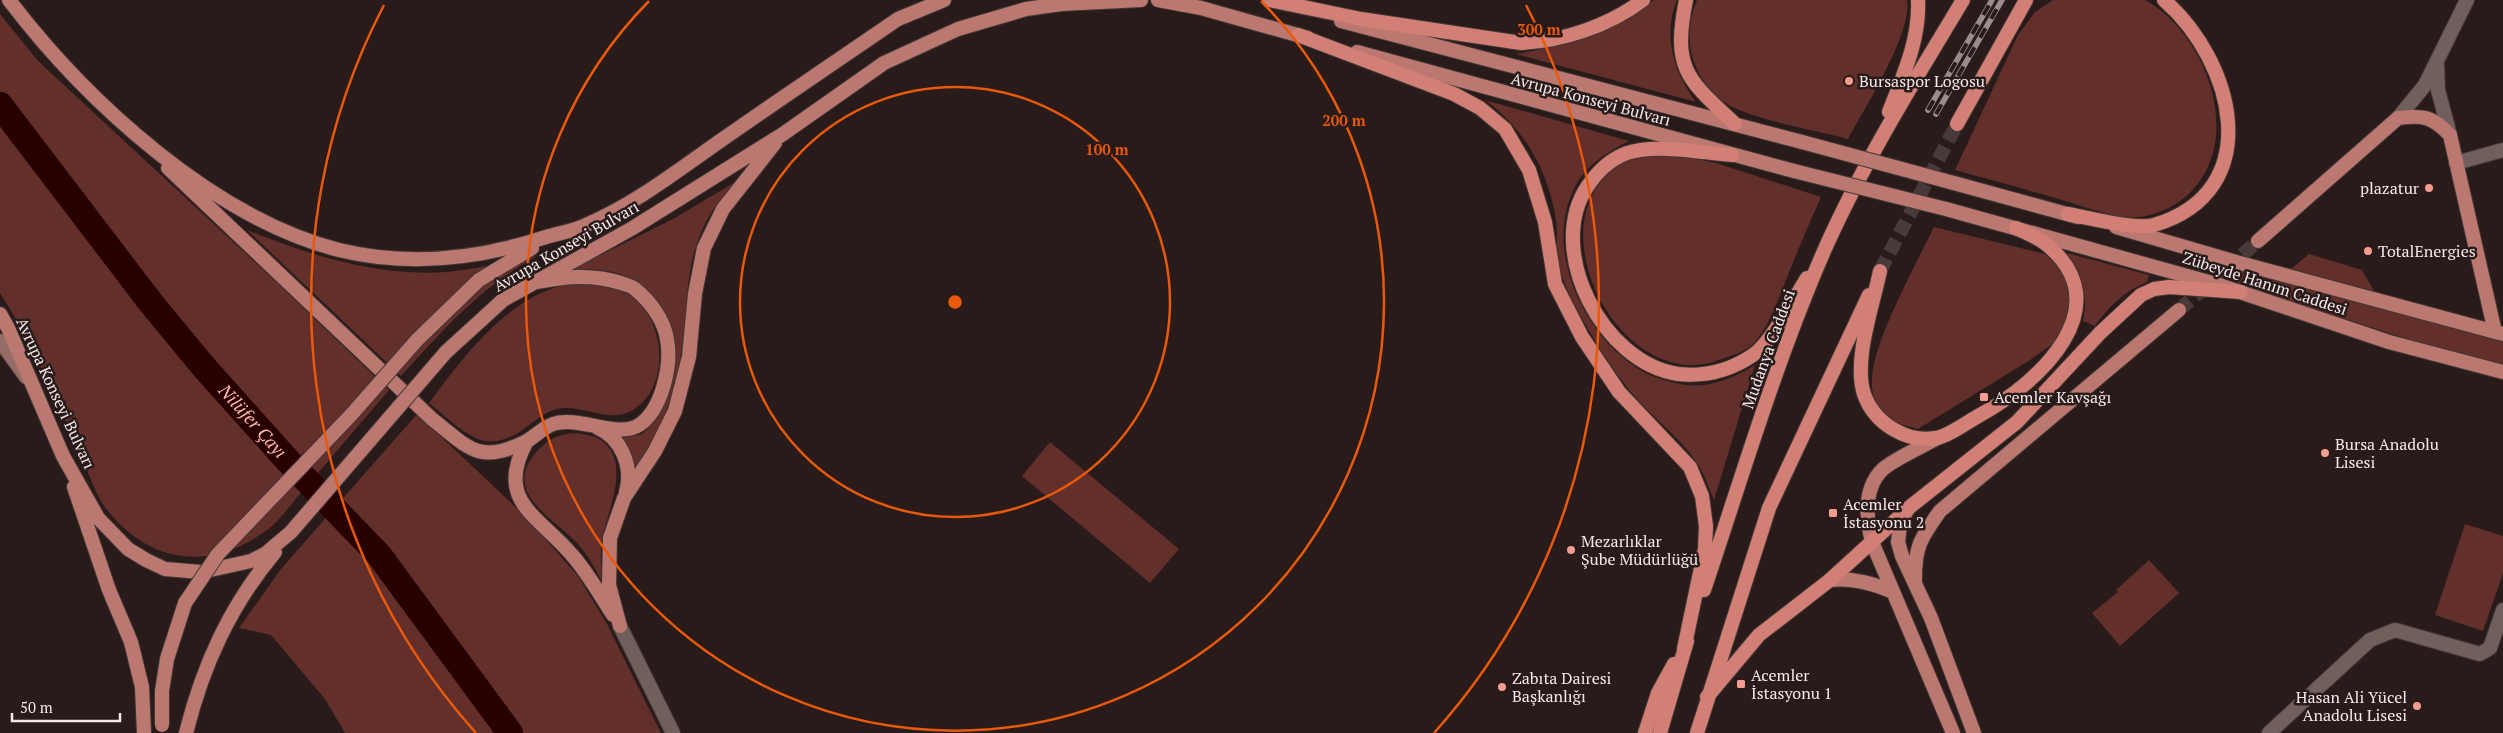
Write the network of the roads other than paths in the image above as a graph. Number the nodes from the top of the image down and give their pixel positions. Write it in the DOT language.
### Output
graph roads {
  1 [pos="9,0"];
  2 [pos="944,0"];
  3 [pos="1141,0"];
  4 [pos="1158,0"];
  5 [pos="1261,0"];
  6 [pos="1269,0"];
  7 [pos="1643,0"];
  8 [pos="1686,0"];
  9 [pos="1918,0"];
  10 [pos="1963,0"];
  11 [pos="2026,0"];
  12 [pos="2037,0"];
  13 [pos="2164,0"];
  14 [pos="2468,0"];
  15 [pos="1298,35"];
  16 [pos="2437,64"];
  17 [pos="1985,74"];
  18 [pos="2398,118"];
  19 [pos="1735,124"];
  20 [pos="1957,124"];
  21 [pos="128,130"];
  22 [pos="783,134"];
  23 [pos="2450,135"];
  24 [pos="1876,146"];
  25 [pos="2503,150"];
  26 [pos="1732,155"];
  27 [pos="2456,163"];
  28 [pos="2068,214"];
  29 [pos="2016,228"];
  30 [pos="551,235"];
  31 [pos="2258,241"];
  32 [pos="1824,252"];
  33 [pos="532,283"];
  34 [pos="2241,292"];
  35 [pos="2178,310"];
  36 [pos="0,314"];
  37 [pos="2499,333"];
  38 [pos="0,341"];
  39 [pos="2503,372"];
  40 [pos="37,393"];
  41 [pos="582,422"];
  42 [pos="1937,438"];
  43 [pos="527,441"];
  44 [pos="63,456"];
  45 [pos="624,498"];
  46 [pos="1907,510"];
  47 [pos="291,532"];
  48 [pos="1872,542"];
  49 [pos="1830,580"];
  50 [pos="1916,584"];
  51 [pos="1893,592"];
  52 [pos="2503,610"];
  53 [pos="620,626"];
  54 [pos="2500,632"];
  55 [pos="1684,650"];
  56 [pos="1707,696"];
  57 [pos="161,729"];
  58 [pos="144,733"];
  59 [pos="186,733"];
  60 [pos="673,733"];
  61 [pos="1645,733"];
  62 [pos="1660,733"];
  63 [pos="1697,733"];
  64 [pos="1953,733"];
  65 [pos="1974,733"];
  66 [pos="2269,733"];
  1 -- 21 [label="main road, Avrupa Konseyi Bulvarı"];
  2 -- 30 [label="main road, Avrupa Konseyi Bulvarı"];
  3 -- 22 [label="main road, Avrupa Konseyi Bulvarı"];
  4 -- 15 [label="main road, Avrupa Konseyi Bulvarı"];
  5 -- 19 [label="main road, Avrupa Konseyi Bulvarı"];
  6 -- 7 [label="highway"];
  8 -- 19 [label="highway"];
  9 -- 24 [label="highway"];
  10 -- 24 [label="highway, Mudanya Caddesi"];
  11 -- 17 [label="highway"];
  12 -- 17 [label="highway"];
  13 -- 28 [label="highway"];
  14 -- 16 [label="street"];
  15 -- 26 [label="main road, Avrupa Konseyi Bulvarı"];
  15 -- 55 [label="highway"];
  16 -- 18 [label="street"];
  16 -- 23 [label="street"];
  17 -- 20 [label="highway"];
  18 -- 23 [label="main road"];
  18 -- 31 [label="main road"];
  19 -- 28 [label="main road, Avrupa Konseyi Bulvarı, bridge"];
  21 -- 30 [label="main road, Avrupa Konseyi Bulvarı"];
  21 -- 43 [label="main road"];
  22 -- 33 [label="main road, Avrupa Konseyi Bulvarı"];
  22 -- 45 [label="main road"];
  23 -- 27 [label="main road"];
  24 -- 32 [label="highway, Mudanya Caddesi"];
  25 -- 27 [label="street"];
  26 -- 29 [label="main road, Avrupa Konseyi Bulvarı, bridge"];
  26 -- 32 [label="highway"];
  27 -- 37 [label="main road"];
  28 -- 37 [label="main road, Zübeyde Hanım Caddesi"];
  29 -- 34 [label="main road, Zübeyde Hanım Caddesi"];
  29 -- 42 [label="highway"];
  30 -- 57 [label="main road, bridge"];
  32 -- 55 [label="highway, Mudanya Caddesi"];
  33 -- 41 [label="main road"];
  33 -- 47 [label="main road, Avrupa Konseyi Bulvarı, bridge"];
  34 -- 39 [label="main road, Zübeyde Hanım Caddesi"];
  34 -- 46 [label="highway"];
  35 -- 50 [label="main road"];
  36 -- 40 [label="main road, Avrupa Konseyi Bulvarı"];
  38 -- 40 [label="main road"];
  40 -- 44 [label="main road, Avrupa Konseyi Bulvarı"];
  41 -- 43 [label="main road"];
  41 -- 45 [label="main road"];
  42 -- 48 [label="main road"];
  42 -- 56 [label="highway"];
  43 -- 53 [label="main road"];
  44 -- 47 [label="main road, Avrupa Konseyi Bulvarı"];
  44 -- 58 [label="main road"];
  45 -- 53 [label="main road"];
  46 -- 48 [label="highway"];
  46 -- 50 [label="main road"];
  47 -- 59 [label="main road"];
  48 -- 49 [label="highway"];
  48 -- 51 [label="main road"];
  49 -- 51 [label="main road"];
  49 -- 56 [label="highway"];
  50 -- 65 [label="main road"];
  51 -- 64 [label="main road"];
  52 -- 54 [label="street"];
  53 -- 60 [label="street"];
  54 -- 66 [label="street"];
  55 -- 61 [label="highway"];
  55 -- 62 [label="highway, Mudanya Caddesi"];
  56 -- 63 [label="highway"];
}
